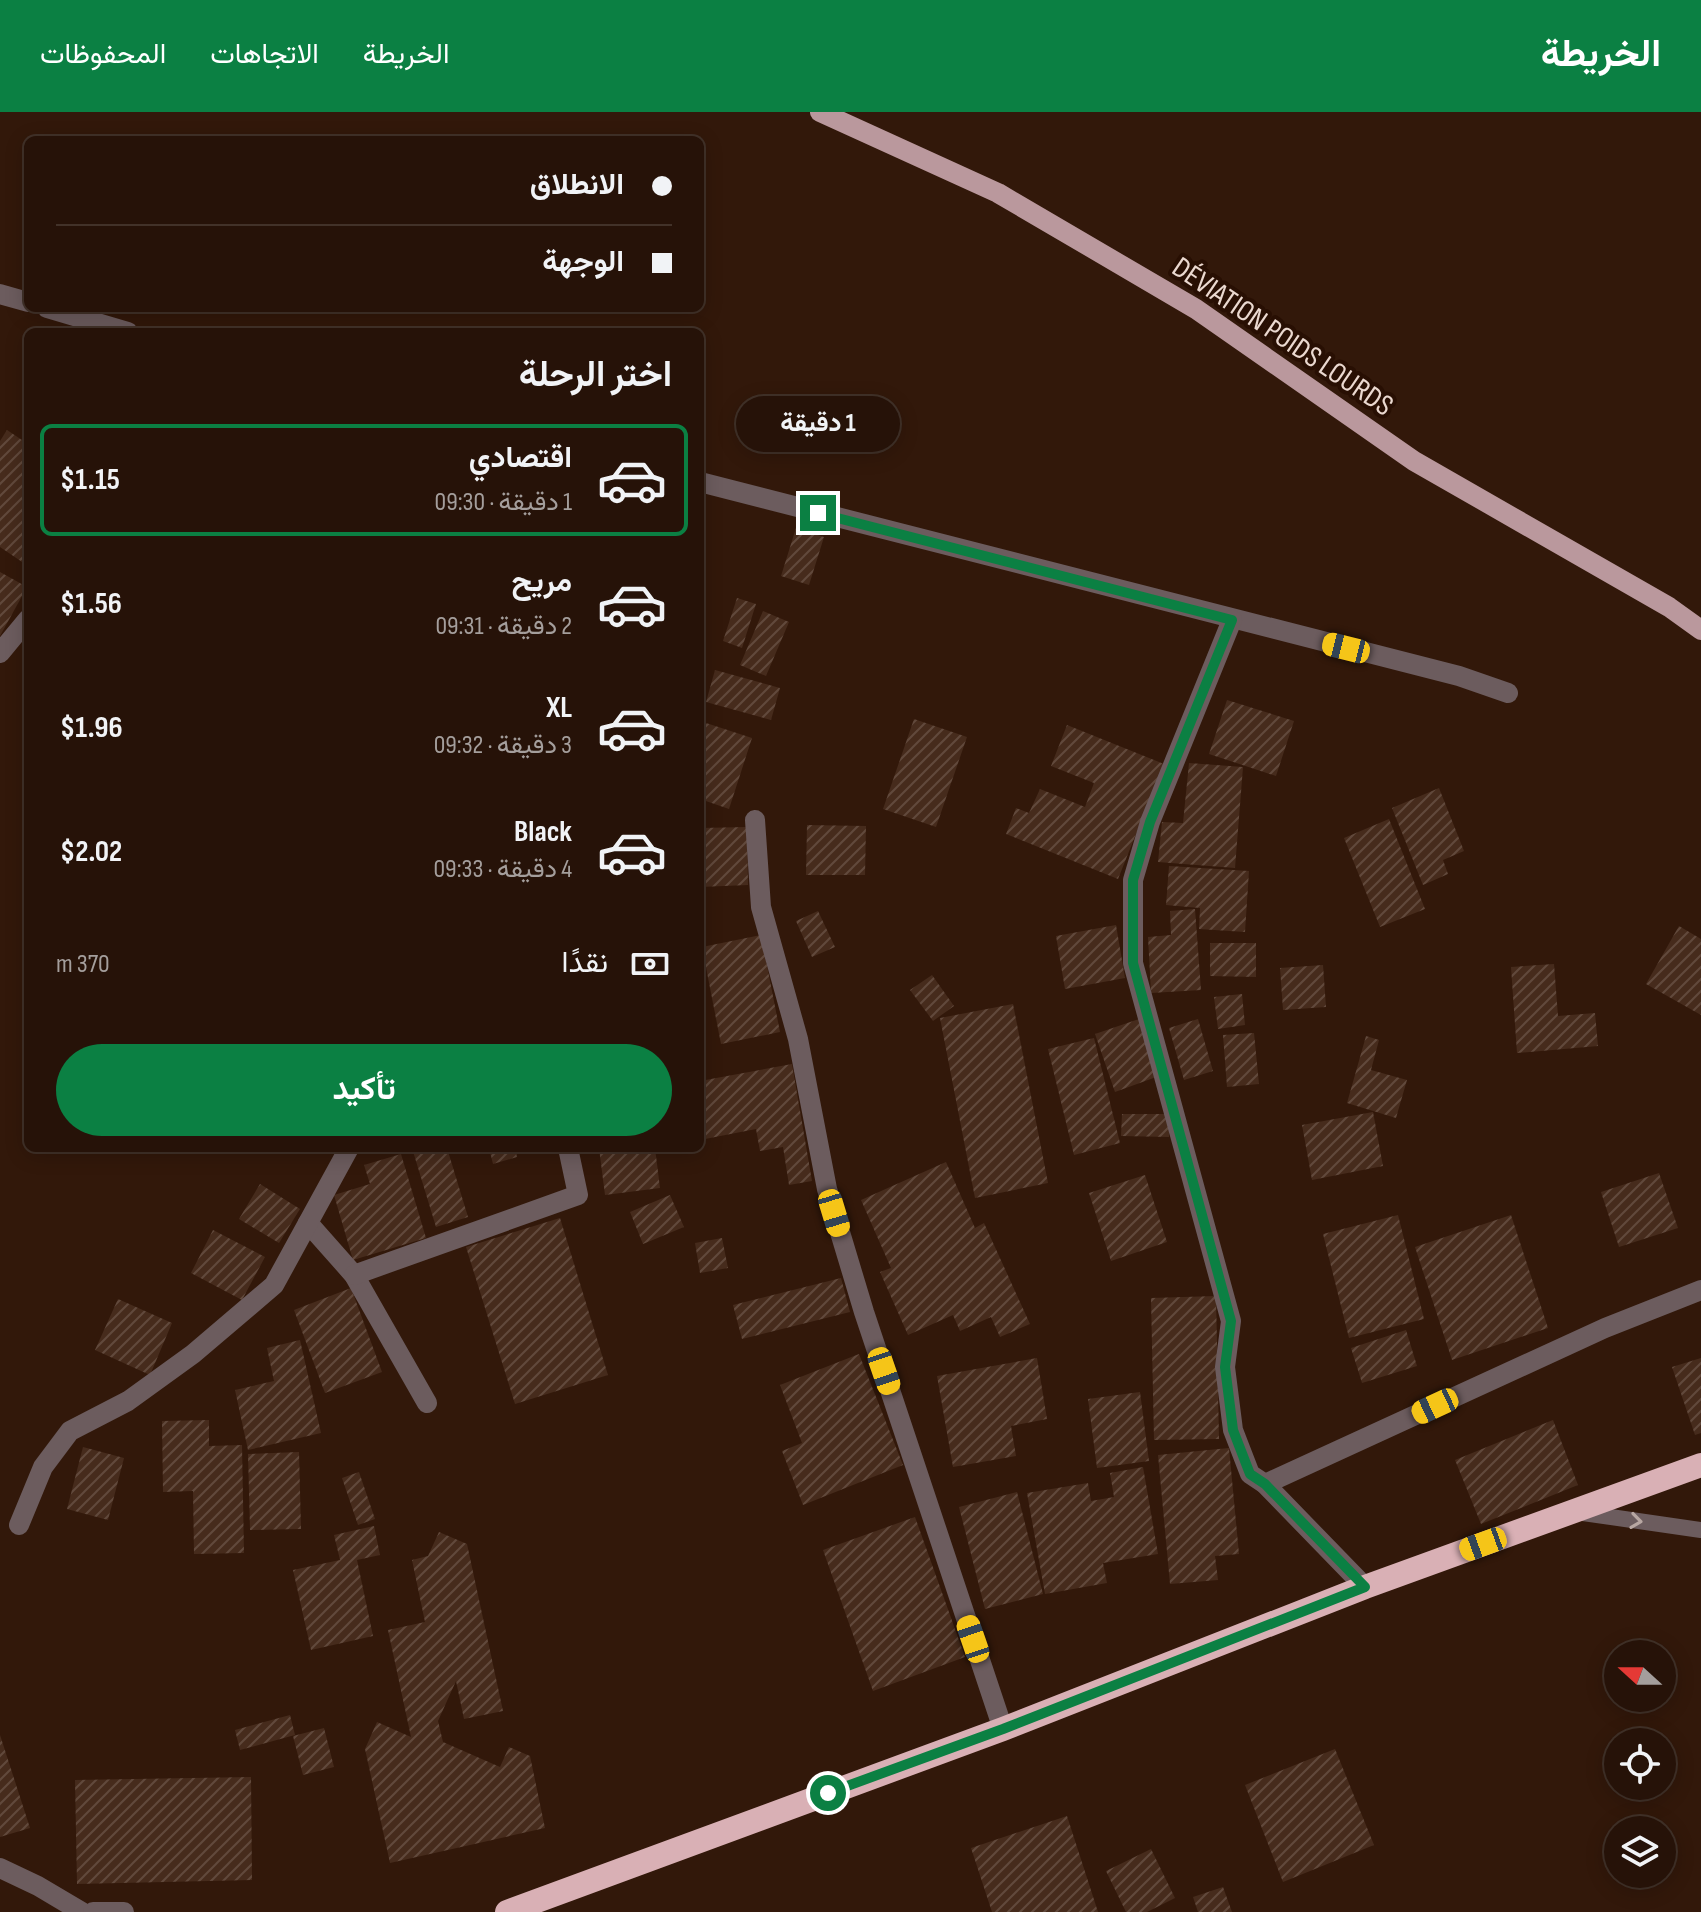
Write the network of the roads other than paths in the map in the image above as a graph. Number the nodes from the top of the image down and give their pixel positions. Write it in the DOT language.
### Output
graph roads {
  1 [pos="820,112"];
  2 [pos="0,294"];
  3 [pos="24,301"];
  4 [pos="60,312"];
  5 [pos="114,328"];
  6 [pos="704,483"];
  7 [pos="1232,620"];
  8 [pos="24,624"];
  9 [pos="1701,630"];
  10 [pos="0,653"];
  11 [pos="1508,693"];
  12 [pos="755,820"];
  13 [pos="347,1152"];
  14 [pos="569,1152"];
  15 [pos="308,1223"];
  16 [pos="354,1275"];
  17 [pos="1701,1290"];
  18 [pos="427,1403"];
  19 [pos="1701,1465"];
  20 [pos="1265,1484"];
  21 [pos="1571,1511"];
  22 [pos="19,1525"];
  23 [pos="1701,1530"];
  24 [pos="1365,1587"];
  25 [pos="1003,1729"];
  26 [pos="0,1868"];
  27 [pos="82,1912"];
  28 [pos="93,1912"];
  29 [pos="124,1912"];
  30 [pos="507,1912"];
  1 -- 9 [label="main road, DÉVIATION POIDS LOURDS"];
  2 -- 3 [label="street"];
  4 -- 5 [label="street"];
  6 -- 7 [label="street"];
  7 -- 11 [label="street"];
  7 -- 20 [label="street"];
  8 -- 10 [label="street"];
  12 -- 25 [label="street"];
  13 -- 15 [label="street"];
  14 -- 16 [label="street"];
  15 -- 16 [label="street"];
  15 -- 22 [label="street"];
  16 -- 18 [label="street"];
  17 -- 20 [label="street"];
  19 -- 21 [label="highway"];
  20 -- 24 [label="street"];
  21 -- 23 [label="lane, one-way"];
  21 -- 24 [label="highway"];
  24 -- 25 [label="highway"];
  25 -- 30 [label="highway"];
  26 -- 27 [label="street"];
  28 -- 29 [label="street"];
}
